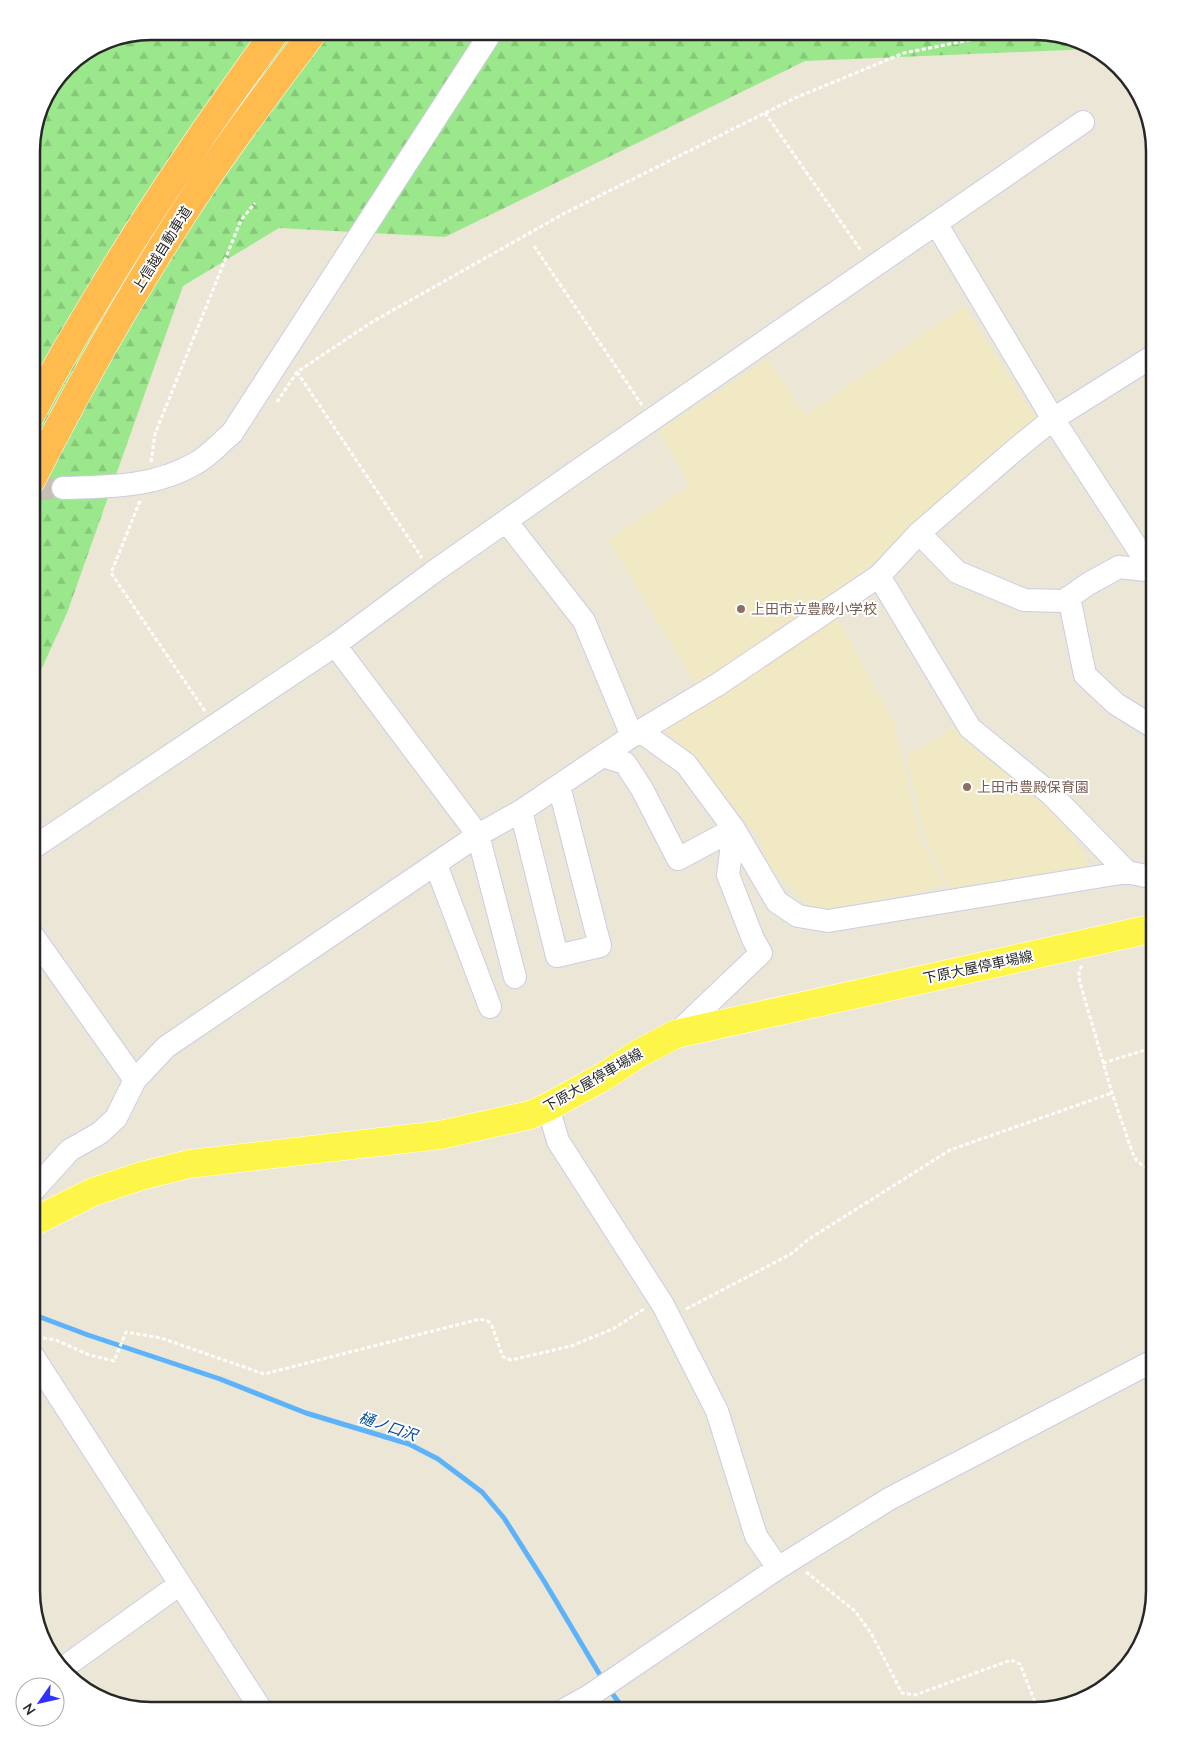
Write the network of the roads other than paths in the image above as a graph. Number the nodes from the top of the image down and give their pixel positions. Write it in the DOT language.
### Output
graph roads {
  1 [pos="270,40"];
  2 [pos="307,40"];
  3 [pos="486,40"];
  4 [pos="1083,122"];
  5 [pos="936,225"];
  6 [pos="1146,361"];
  7 [pos="40,400"];
  8 [pos="1053,419"];
  9 [pos="40,463"];
  10 [pos="64,488"];
  11 [pos="506,521"];
  12 [pos="919,533"];
  13 [pos="1146,559"];
  14 [pos="1146,569"];
  15 [pos="879,576"];
  16 [pos="1070,597"];
  17 [pos="336,645"];
  18 [pos="1146,722"];
  19 [pos="636,734"];
  20 [pos="603,756"];
  21 [pos="559,786"];
  22 [pos="521,811"];
  23 [pos="734,829"];
  24 [pos="478,836"];
  25 [pos="40,843"];
  26 [pos="436,865"];
  27 [pos="1127,872"];
  28 [pos="1146,876"];
  29 [pos="1146,930"];
  30 [pos="40,946"];
  31 [pos="515,977"];
  32 [pos="490,1007"];
  33 [pos="676,1034"];
  34 [pos="135,1080"];
  35 [pos="548,1108"];
  36 [pos="40,1183"];
  37 [pos="40,1218"];
  38 [pos="40,1354"];
  39 [pos="1146,1365"];
  40 [pos="785,1564"];
  41 [pos="180,1584"];
  42 [pos="68,1665"];
  43 [pos="257,1702"];
  44 [pos="577,1702"];
  1 -- 7 [label="highway"];
  2 -- 9 [label="highway, 上信越自動車道"];
  3 -- 10 [label="street"];
  4 -- 5 [label="street"];
  5 -- 8 [label="street"];
  5 -- 11 [label="street"];
  6 -- 8 [label="street"];
  8 -- 12 [label="street"];
  8 -- 13 [label="street"];
  11 -- 17 [label="street"];
  11 -- 19 [label="street"];
  12 -- 15 [label="street"];
  12 -- 16 [label="street"];
  14 -- 16 [label="street"];
  15 -- 19 [label="street"];
  15 -- 27 [label="street"];
  16 -- 18 [label="street"];
  17 -- 24 [label="street"];
  17 -- 25 [label="street"];
  19 -- 20 [label="street"];
  19 -- 23 [label="street"];
  20 -- 21 [label="street"];
  20 -- 23 [label="street"];
  21 -- 22 [label="street"];
  21 -- 22 [label="street"];
  22 -- 24 [label="street"];
  23 -- 27 [label="street"];
  23 -- 33 [label="street"];
  24 -- 26 [label="street"];
  24 -- 31 [label="street"];
  26 -- 32 [label="street"];
  26 -- 34 [label="street"];
  27 -- 28 [label="street"];
  29 -- 33 [label="main road, 下原大屋停車場線"];
  30 -- 34 [label="street"];
  33 -- 35 [label="main road, 下原大屋停車場線"];
  34 -- 36 [label="street"];
  35 -- 37 [label="main road, 下原大屋停車場線"];
  35 -- 40 [label="street"];
  38 -- 41 [label="street"];
  39 -- 40 [label="street"];
  40 -- 44 [label="street"];
  41 -- 42 [label="street"];
  41 -- 43 [label="street"];
}
